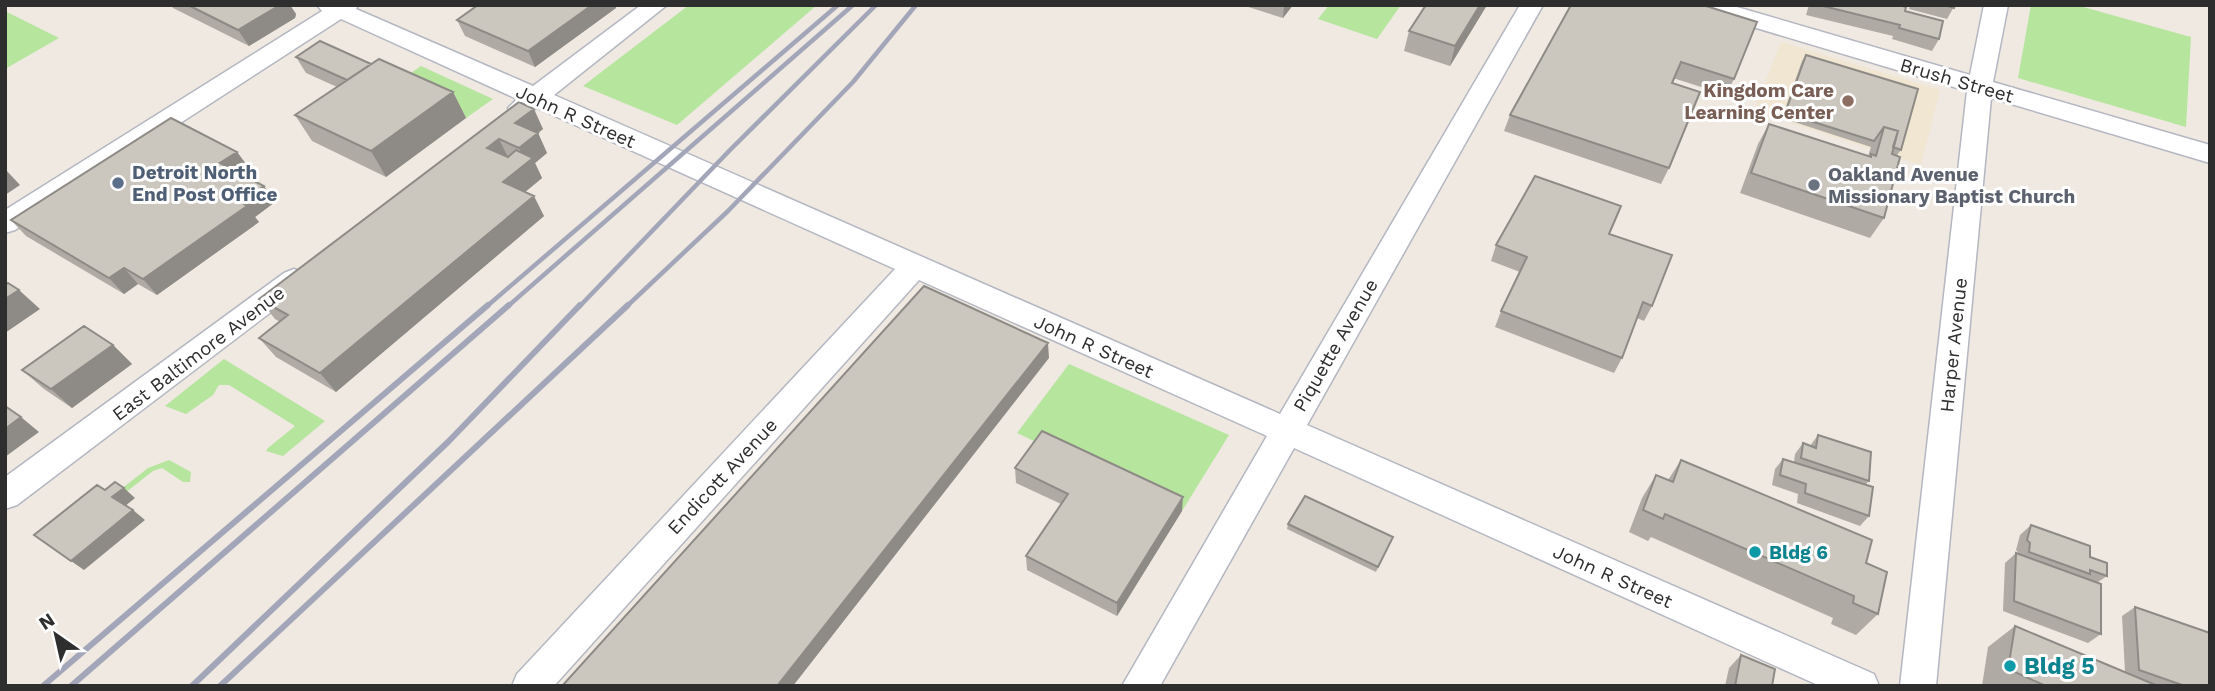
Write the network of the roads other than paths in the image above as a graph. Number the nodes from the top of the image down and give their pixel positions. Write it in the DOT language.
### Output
graph roads {
  1 [pos="656,5"];
  2 [pos="1532,5"];
  3 [pos="1704,5"];
  4 [pos="1996,5"];
  5 [pos="338,7"];
  6 [pos="1980,86"];
  7 [pos="534,98"];
  8 [pos="502,122"];
  9 [pos="2210,154"];
  10 [pos="5,223"];
  11 [pos="316,263"];
  12 [pos="915,266"];
  13 [pos="1286,430"];
  14 [pos="5,495"];
  15 [pos="530,686"];
  16 [pos="1140,686"];
  17 [pos="1861,686"];
  18 [pos="1918,686"];
  1 -- 7 [label="street"];
  2 -- 13 [label="street, Piquette Avenue"];
  3 -- 6 [label="street, Brush Street"];
  4 -- 6 [label="street, Harper Avenue"];
  5 -- 7 [label="street, John R Street"];
  5 -- 10 [label="street"];
  6 -- 9 [label="street, Brush Street"];
  6 -- 18 [label="street, Harper Avenue"];
  7 -- 8 [label="street"];
  7 -- 12 [label="street, John R Street"];
  11 -- 14 [label="street, East Baltimore Avenue"];
  12 -- 13 [label="street, John R Street"];
  12 -- 15 [label="street, Endicott Avenue"];
  13 -- 16 [label="street, Piquette Avenue"];
  13 -- 17 [label="street, John R Street"];
}
